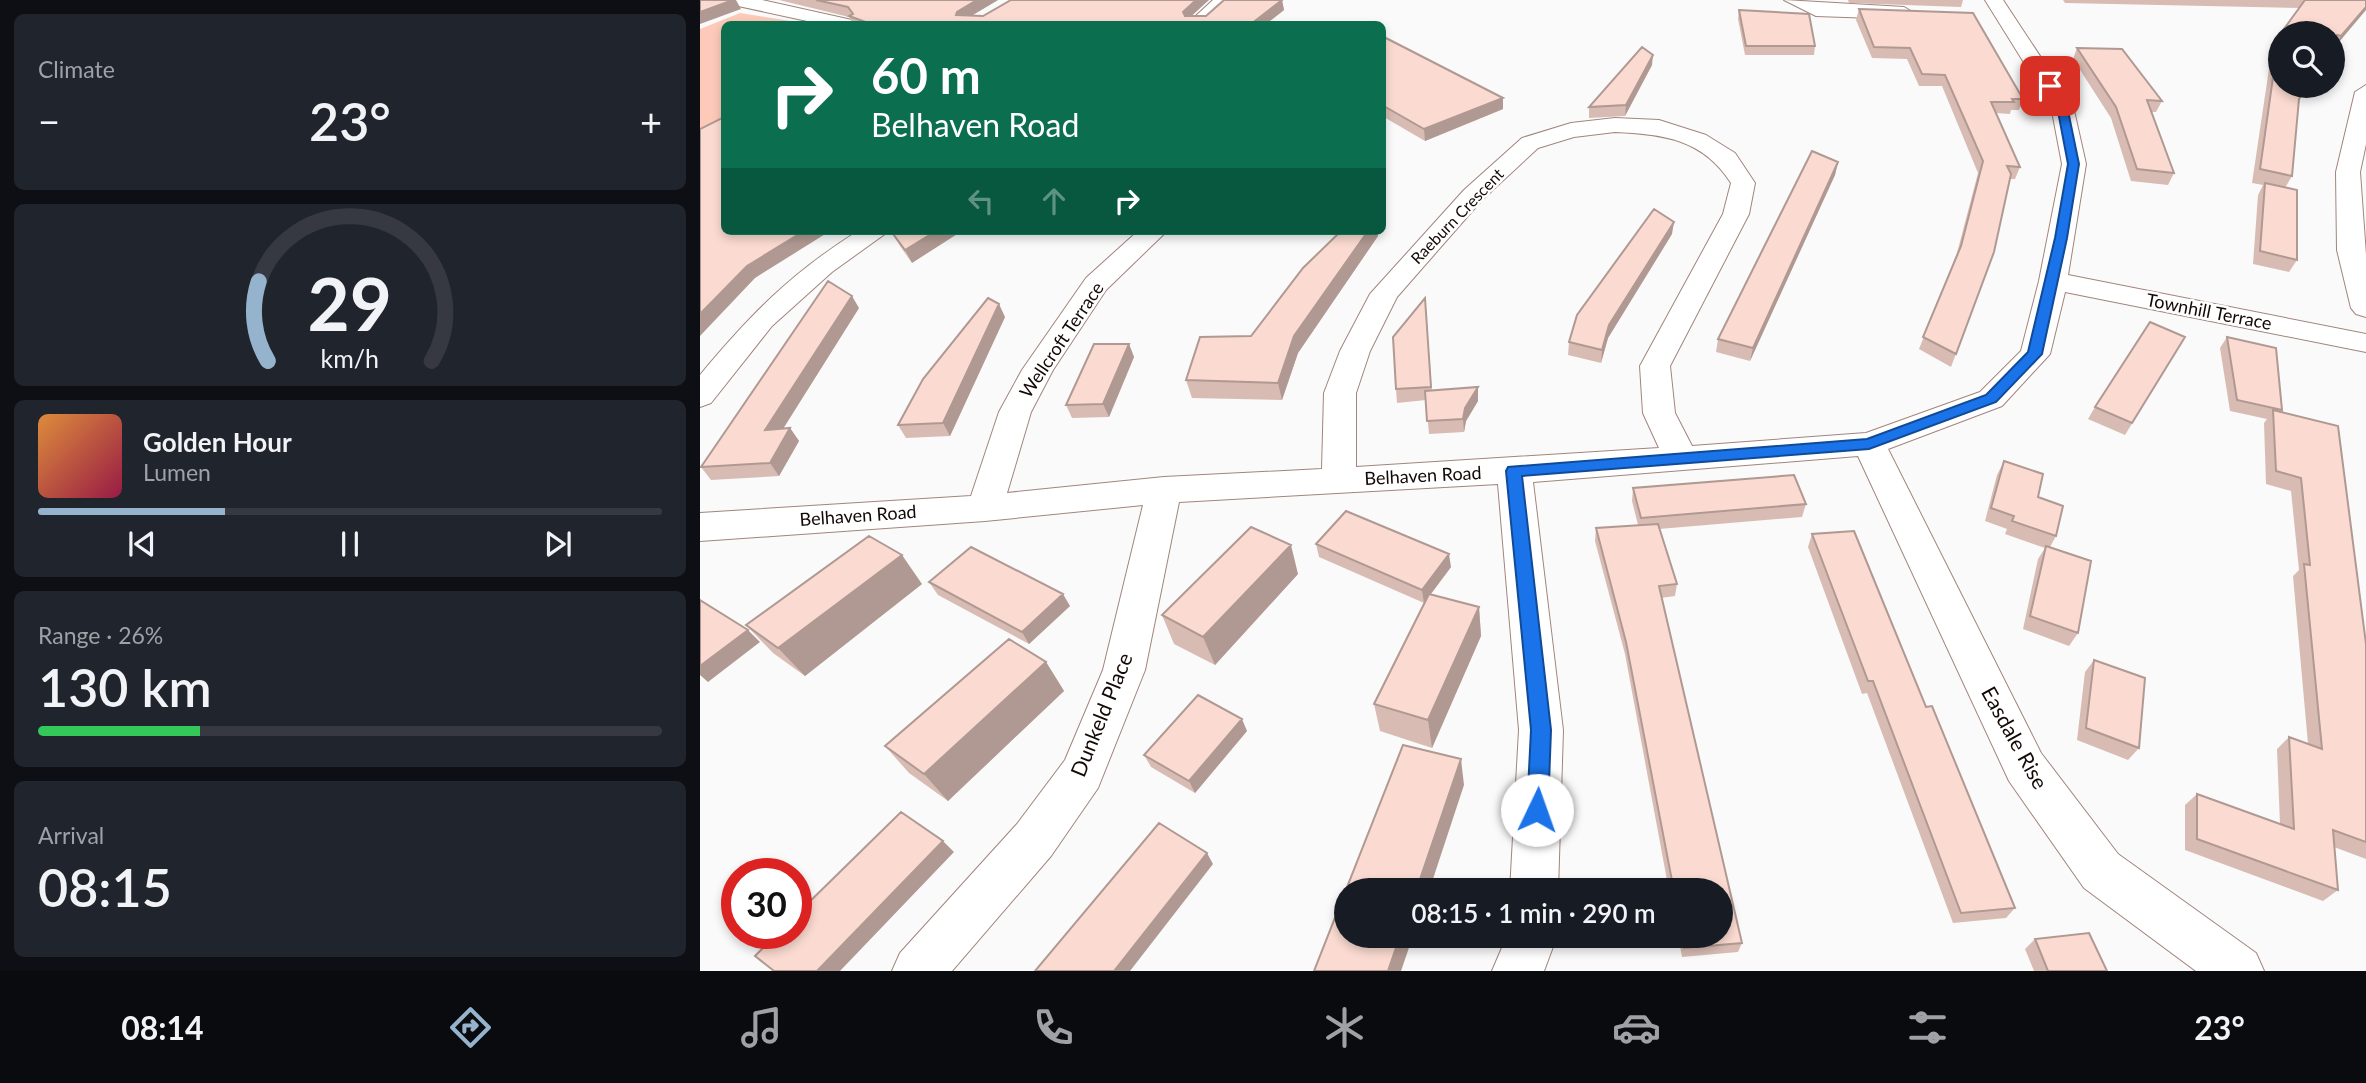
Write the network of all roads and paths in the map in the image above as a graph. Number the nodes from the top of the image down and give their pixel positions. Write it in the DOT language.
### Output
graph roads {
  1 [pos="736,0"];
  2 [pos="1224,0"];
  3 [pos="1793,0"];
  4 [pos="1993,11"];
  5 [pos="1924,14"];
  6 [pos="831,21"];
  7 [pos="1200,21"];
  8 [pos="2366,92"];
  9 [pos="870,235"];
  10 [pos="1150,235"];
  11 [pos="2053,281"];
  12 [pos="2366,308"];
  13 [pos="2366,343"];
  14 [pos="700,396"];
  15 [pos="1869,444"];
  16 [pos="1680,456"];
  17 [pos="1514,471"];
  18 [pos="1339,480"];
  19 [pos="1164,490"];
  20 [pos="985,508"];
  21 [pos="700,527"];
  22 [pos="1535,878"];
  23 [pos="1527,948"];
  24 [pos="918,971"];
  25 [pos="1518,971"];
  26 [pos="2238,971"];
  1 -- 6 [label="street"];
  2 -- 7 [label="street"];
  3 -- 5 [label="street"];
  4 -- 11 [label="street, Belhaven Road"];
  8 -- 12 [label="street"];
  9 -- 14 [label="street"];
  10 -- 20 [label="street, Wellcroft Terrace"];
  11 -- 13 [label="street, Townhill Terrace"];
  11 -- 15 [label="street, Belhaven Road"];
  15 -- 16 [label="street, Belhaven Road"];
  15 -- 26 [label="street, Easdale Rise"];
  16 -- 17 [label="street, Belhaven Road"];
  16 -- 18 [label="street, Raeburn Crescent"];
  17 -- 18 [label="street, Belhaven Road"];
  17 -- 22 [label="street"];
  18 -- 19 [label="street, Belhaven Road"];
  19 -- 20 [label="street, Belhaven Road"];
  19 -- 24 [label="street, Dunkeld Place"];
  20 -- 21 [label="street, Belhaven Road"];
  23 -- 25 [label="street"];
}
